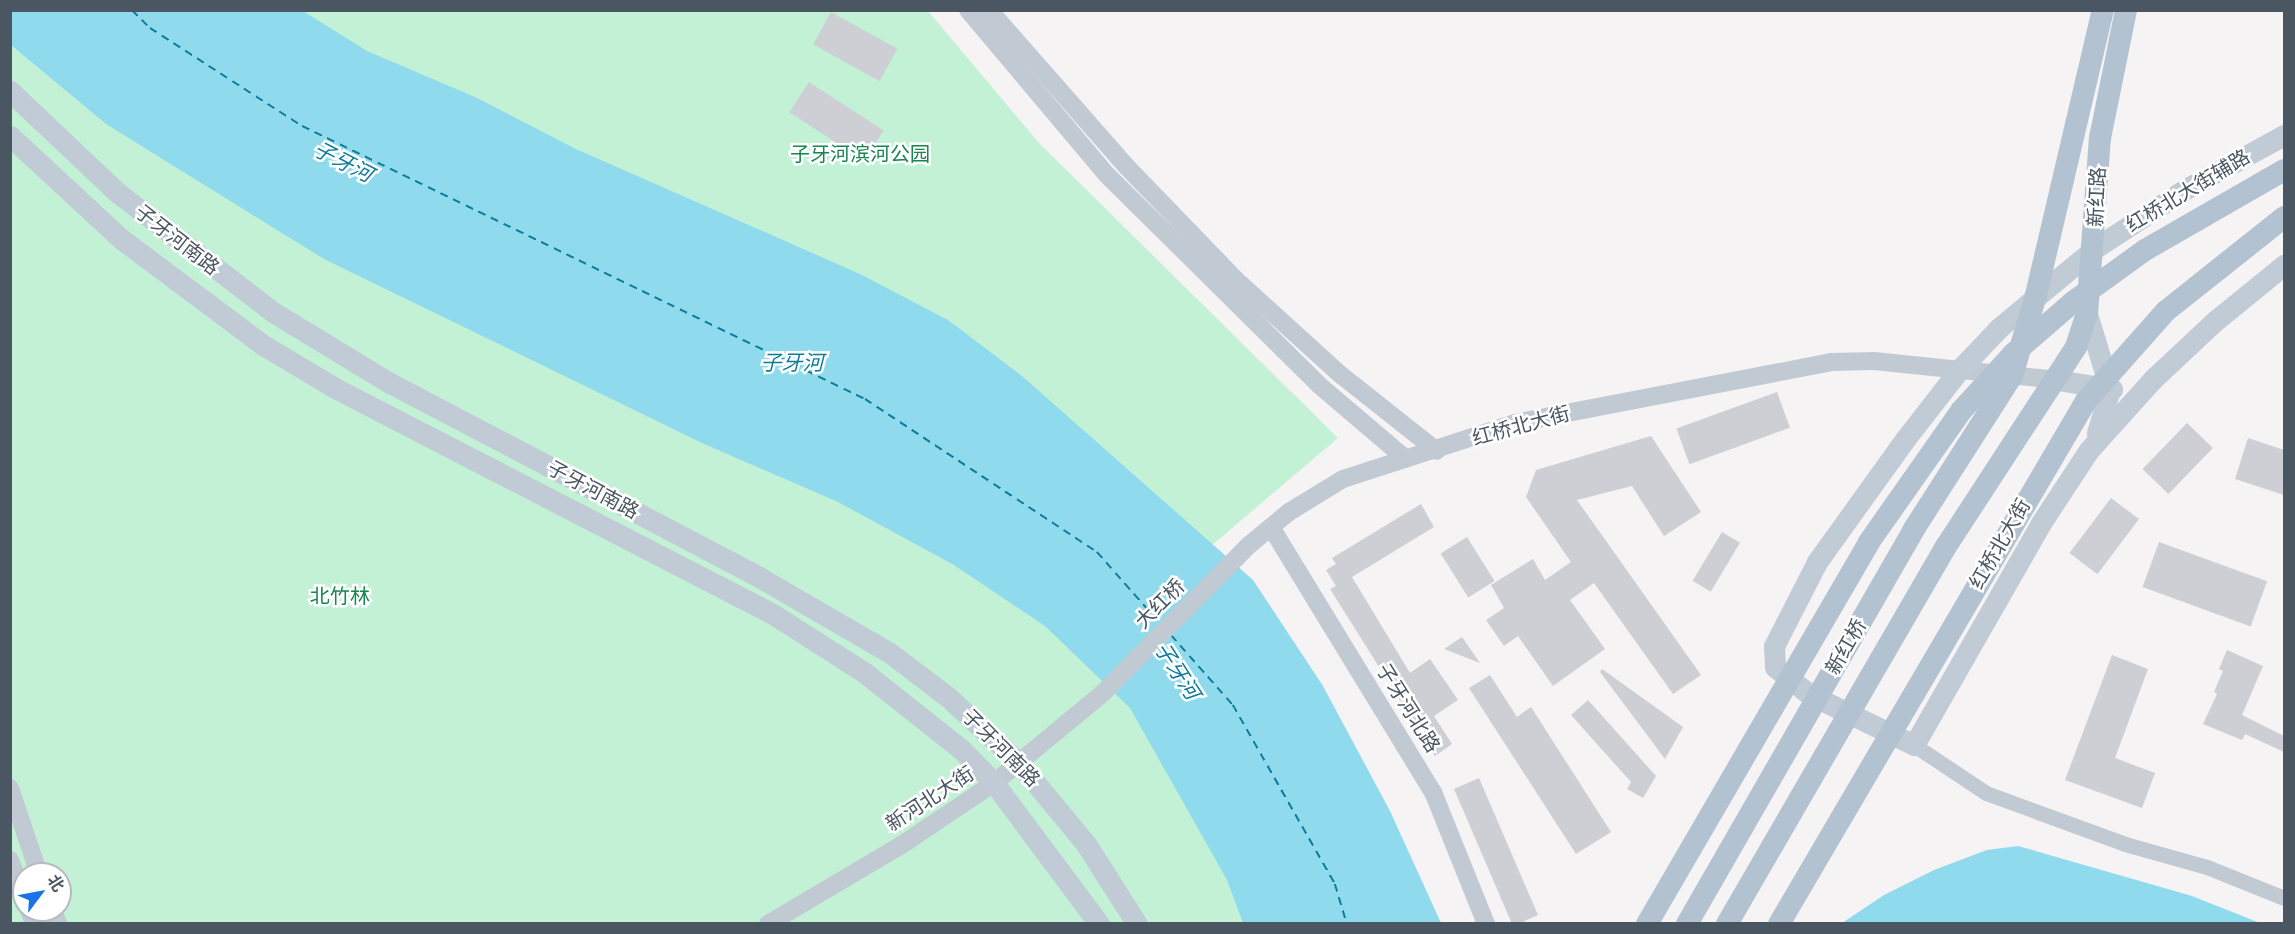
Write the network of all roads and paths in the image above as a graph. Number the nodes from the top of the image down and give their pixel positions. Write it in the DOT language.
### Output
graph roads {
  1 [pos="968,10"];
  2 [pos="989,10"];
  3 [pos="2103,10"];
  4 [pos="2126,10"];
  5 [pos="10,92"];
  6 [pos="2284,135"];
  7 [pos="10,136"];
  8 [pos="2284,170"];
  9 [pos="2284,217"];
  10 [pos="2094,249"];
  11 [pos="2284,265"];
  12 [pos="2036,295"];
  13 [pos="2086,314"];
  14 [pos="1959,370"];
  15 [pos="2012,376"];
  16 [pos="2058,380"];
  17 [pos="2153,380"];
  18 [pos="2110,389"];
  19 [pos="2089,450"];
  20 [pos="1437,451"];
  21 [pos="1406,459"];
  22 [pos="1271,527"];
  23 [pos="1248,546"];
  24 [pos="1103,693"];
  25 [pos="990,735"];
  26 [pos="1914,746"];
  27 [pos="968,757"];
  28 [pos="1019,764"];
  29 [pos="994,783"];
  30 [pos="10,788"];
  31 [pos="35,862"];
  32 [pos="2284,897"];
  33 [pos="768,924"];
  34 [pos="1099,924"];
  35 [pos="1137,924"];
  36 [pos="1486,924"];
  37 [pos="1647,924"];
  38 [pos="1687,924"];
  39 [pos="1727,924"];
  40 [pos="1779,924"];
  1 -- 21 [label="street"];
  2 -- 20 [label="street"];
  3 -- 12 [label="main road, 新红路"];
  4 -- 10 [label="main road, 新红路"];
  5 -- 25 [label="main road, 子牙河南路"];
  6 -- 10 [label="main road, 红桥北大街辅路"];
  7 -- 27 [label="main road, 子牙河南路"];
  8 -- 37 [label="main road, bridge"];
  9 -- 40 [label="main road, 红桥北大街, bridge"];
  10 -- 12 [label="main road, 红桥北大街辅路"];
  10 -- 13 [label="main road, 新红路"];
  11 -- 17 [label="main road"];
  12 -- 14 [label="main road, 红桥北大街辅路"];
  12 -- 15 [label="main road, 新红路"];
  13 -- 16 [label="main road, 新红路"];
  13 -- 18 [label="main road"];
  14 -- 15 [label="street, 红桥北大街"];
  14 -- 20 [label="street, 红桥北大街"];
  14 -- 26 [label="main road, 红桥北大街辅路"];
  15 -- 16 [label="street, 红桥北大街"];
  15 -- 38 [label="main road, 新红桥, bridge"];
  16 -- 18 [label="main road"];
  16 -- 39 [label="main road, 新红桥, bridge"];
  17 -- 18 [label="main road"];
  17 -- 19 [label="main road"];
  18 -- 19 [label="main road"];
  19 -- 26 [label="main road"];
  20 -- 21 [label="street, 红桥北大街"];
  21 -- 22 [label="street, 红桥北大街"];
  22 -- 23 [label="street, 红桥北大街"];
  22 -- 36 [label="street, 子牙河北路"];
  23 -- 24 [label="street, 大红桥"];
  24 -- 28 [label="street, 新河北大街"];
  25 -- 27 [label="main road"];
  25 -- 28 [label="main road, 子牙河南路"];
  26 -- 32 [label="street"];
  27 -- 29 [label="main road, 子牙河南路"];
  28 -- 29 [label="street, 新河北大街"];
  28 -- 35 [label="main road, 子牙河南路"];
  29 -- 33 [label="street, 新河北大街"];
  29 -- 34 [label="main road, 子牙河南路"];
  30 -- 31 [label="street, bridge"];
}
